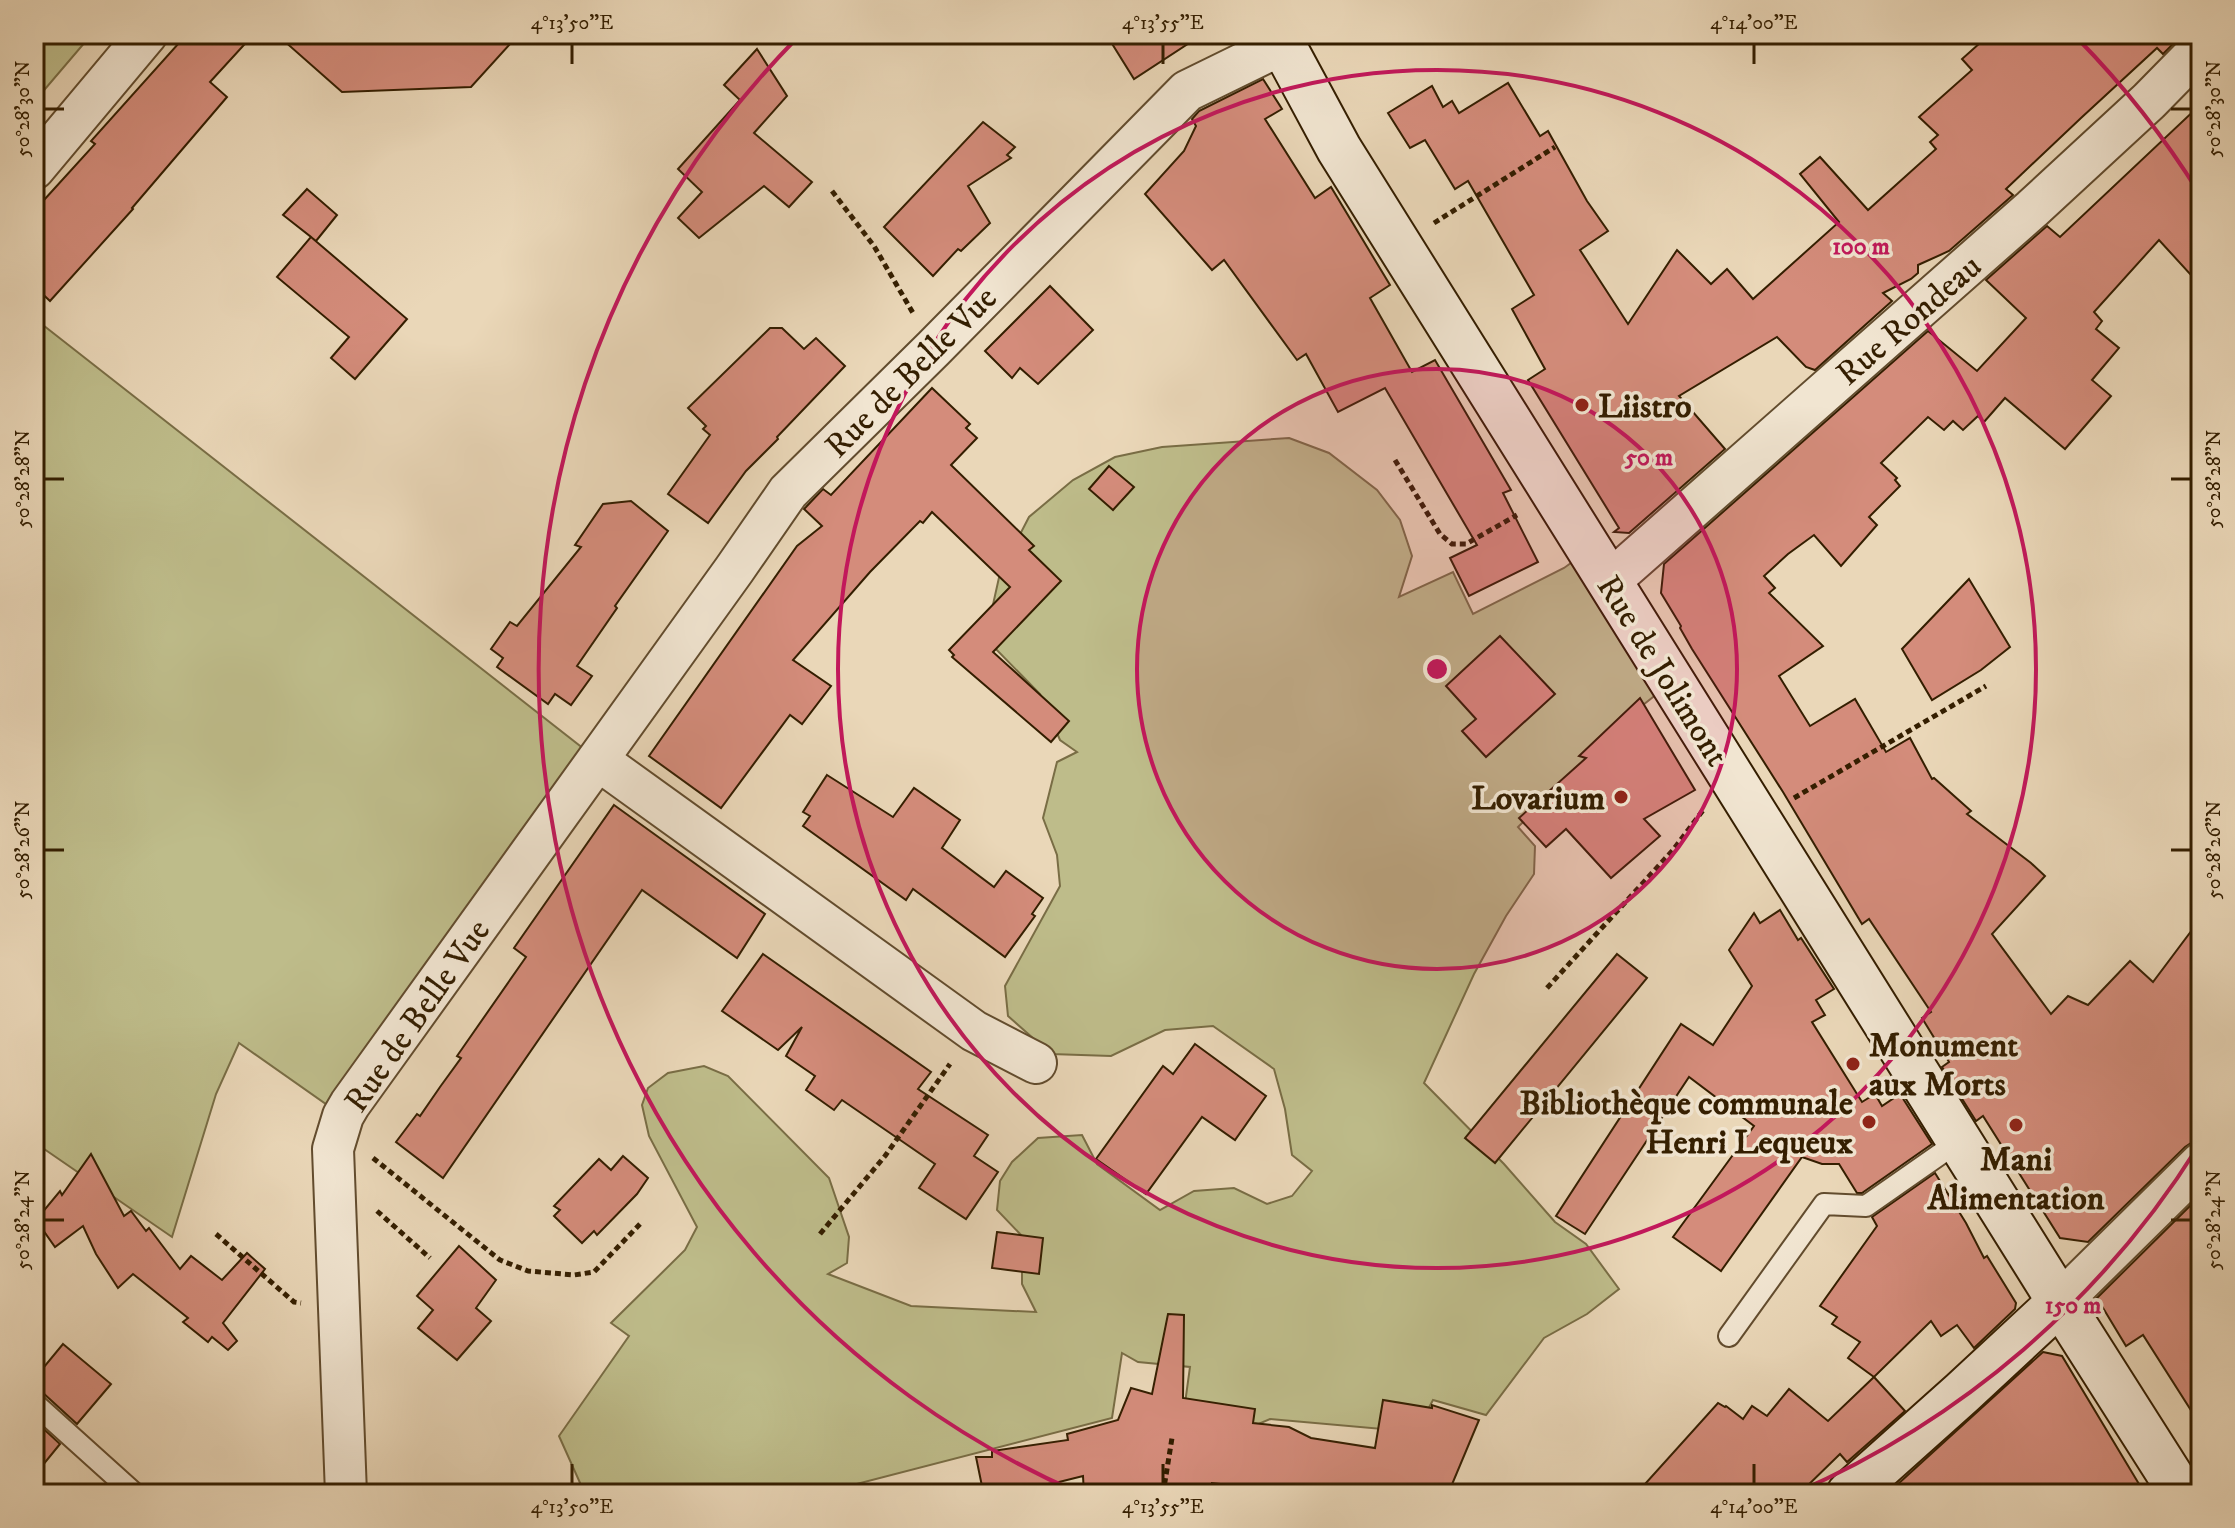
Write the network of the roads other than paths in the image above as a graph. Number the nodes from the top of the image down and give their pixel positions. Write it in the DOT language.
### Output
graph roads {
  1 [pos="147,34"];
  2 [pos="1280,39"];
  3 [pos="2201,48"];
  4 [pos="34,169"];
  5 [pos="1609,582"];
  6 [pos="598,760"];
  7 [pos="1036,1063"];
  8 [pos="1959,1141"];
  9 [pos="2201,1163"];
  10 [pos="2060,1302"];
  11 [pos="1729,1336"];
  12 [pos="34,1403"];
  13 [pos="135,1494"];
  14 [pos="346,1494"];
  15 [pos="1849,1494"];
  16 [pos="2182,1494"];
  1 -- 4 [label="street"];
  2 -- 5 [label="street, Rue de Jolimont"];
  2 -- 6 [label="street, Rue de Belle Vue"];
  3 -- 5 [label="street, Rue Rondeau"];
  5 -- 8 [label="street, Rue de Jolimont"];
  6 -- 7 [label="street"];
  6 -- 14 [label="street, Rue de Belle Vue"];
  8 -- 10 [label="street, Rue de Jolimont"];
  8 -- 11 [label="lane"];
  9 -- 10 [label="street"];
  10 -- 15 [label="street"];
  10 -- 16 [label="street, Rue de Jolimont"];
  12 -- 13 [label="lane"];
}
